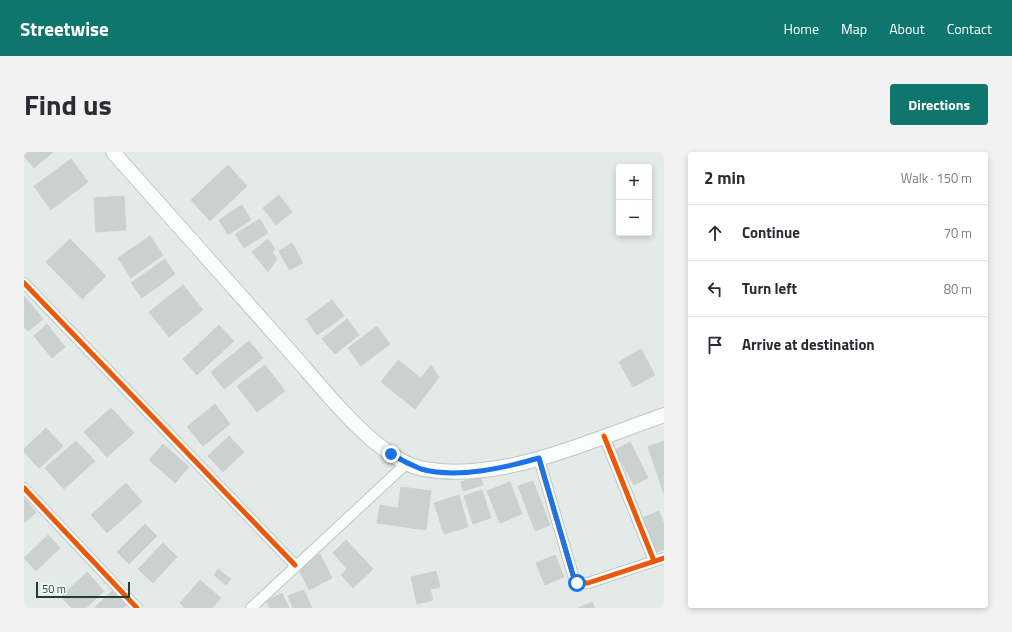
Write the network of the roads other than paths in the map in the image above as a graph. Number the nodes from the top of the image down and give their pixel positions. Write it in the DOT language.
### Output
graph roads {
  1 [pos="113,152"];
  2 [pos="24,283"];
  3 [pos="664,415"];
  4 [pos="604,436"];
  5 [pos="539,458"];
  6 [pos="407,463"];
  7 [pos="24,488"];
  8 [pos="664,558"];
  9 [pos="654,561"];
  10 [pos="295,565"];
  11 [pos="137,608"];
  12 [pos="251,608"];
  1 -- 6 [label="main road"];
  2 -- 10 [label="street"];
  3 -- 4 [label="main road"];
  4 -- 5 [label="main road"];
  4 -- 9 [label="street"];
  5 -- 6 [label="main road"];
  5 -- 9 [label="street"];
  6 -- 10 [label="street"];
  7 -- 11 [label="street"];
  8 -- 9 [label="street"];
  10 -- 12 [label="street"];
}
